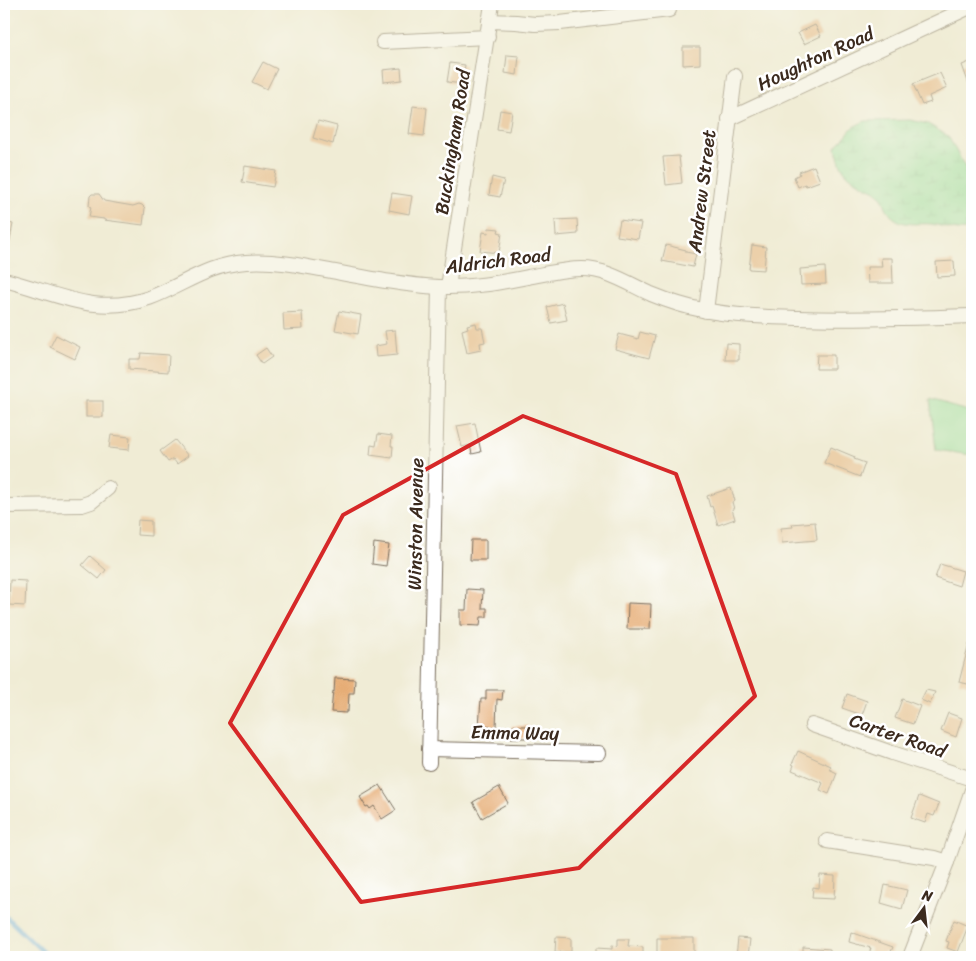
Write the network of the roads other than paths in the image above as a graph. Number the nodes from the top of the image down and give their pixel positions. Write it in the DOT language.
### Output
graph roads {
  1 [pos="492,4"];
  2 [pos="972,6"];
  3 [pos="669,10"];
  4 [pos="489,21"];
  5 [pos="488,37"];
  6 [pos="382,42"];
  7 [pos="735,76"];
  8 [pos="729,119"];
  9 [pos="4,280"];
  10 [pos="443,287"];
  11 [pos="706,311"];
  12 [pos="972,316"];
  13 [pos="108,488"];
  14 [pos="4,506"];
  15 [pos="812,725"];
  16 [pos="429,749"];
  17 [pos="600,753"];
  18 [pos="429,763"];
  19 [pos="972,779"];
  20 [pos="972,790"];
  21 [pos="827,841"];
  22 [pos="947,862"];
  23 [pos="910,957"];
  1 -- 4 [label="street, Buckingham Road"];
  2 -- 8 [label="street, Houghton Road"];
  3 -- 4 [label="street"];
  4 -- 5 [label="street, Buckingham Road"];
  5 -- 6 [label="street"];
  5 -- 10 [label="street, Buckingham Road"];
  7 -- 8 [label="street, Andrew Street"];
  8 -- 11 [label="street, Andrew Street"];
  9 -- 10 [label="street, Aldrich Road"];
  10 -- 11 [label="street, Aldrich Road"];
  10 -- 16 [label="street, Winston Avenue"];
  11 -- 12 [label="street, Aldrich Road"];
  13 -- 14 [label="street"];
  15 -- 19 [label="street, Carter Road"];
  16 -- 17 [label="street, Emma Way"];
  16 -- 18 [label="street, Winston Avenue"];
  20 -- 22 [label="street"];
  21 -- 22 [label="street"];
  22 -- 23 [label="street"];
}
